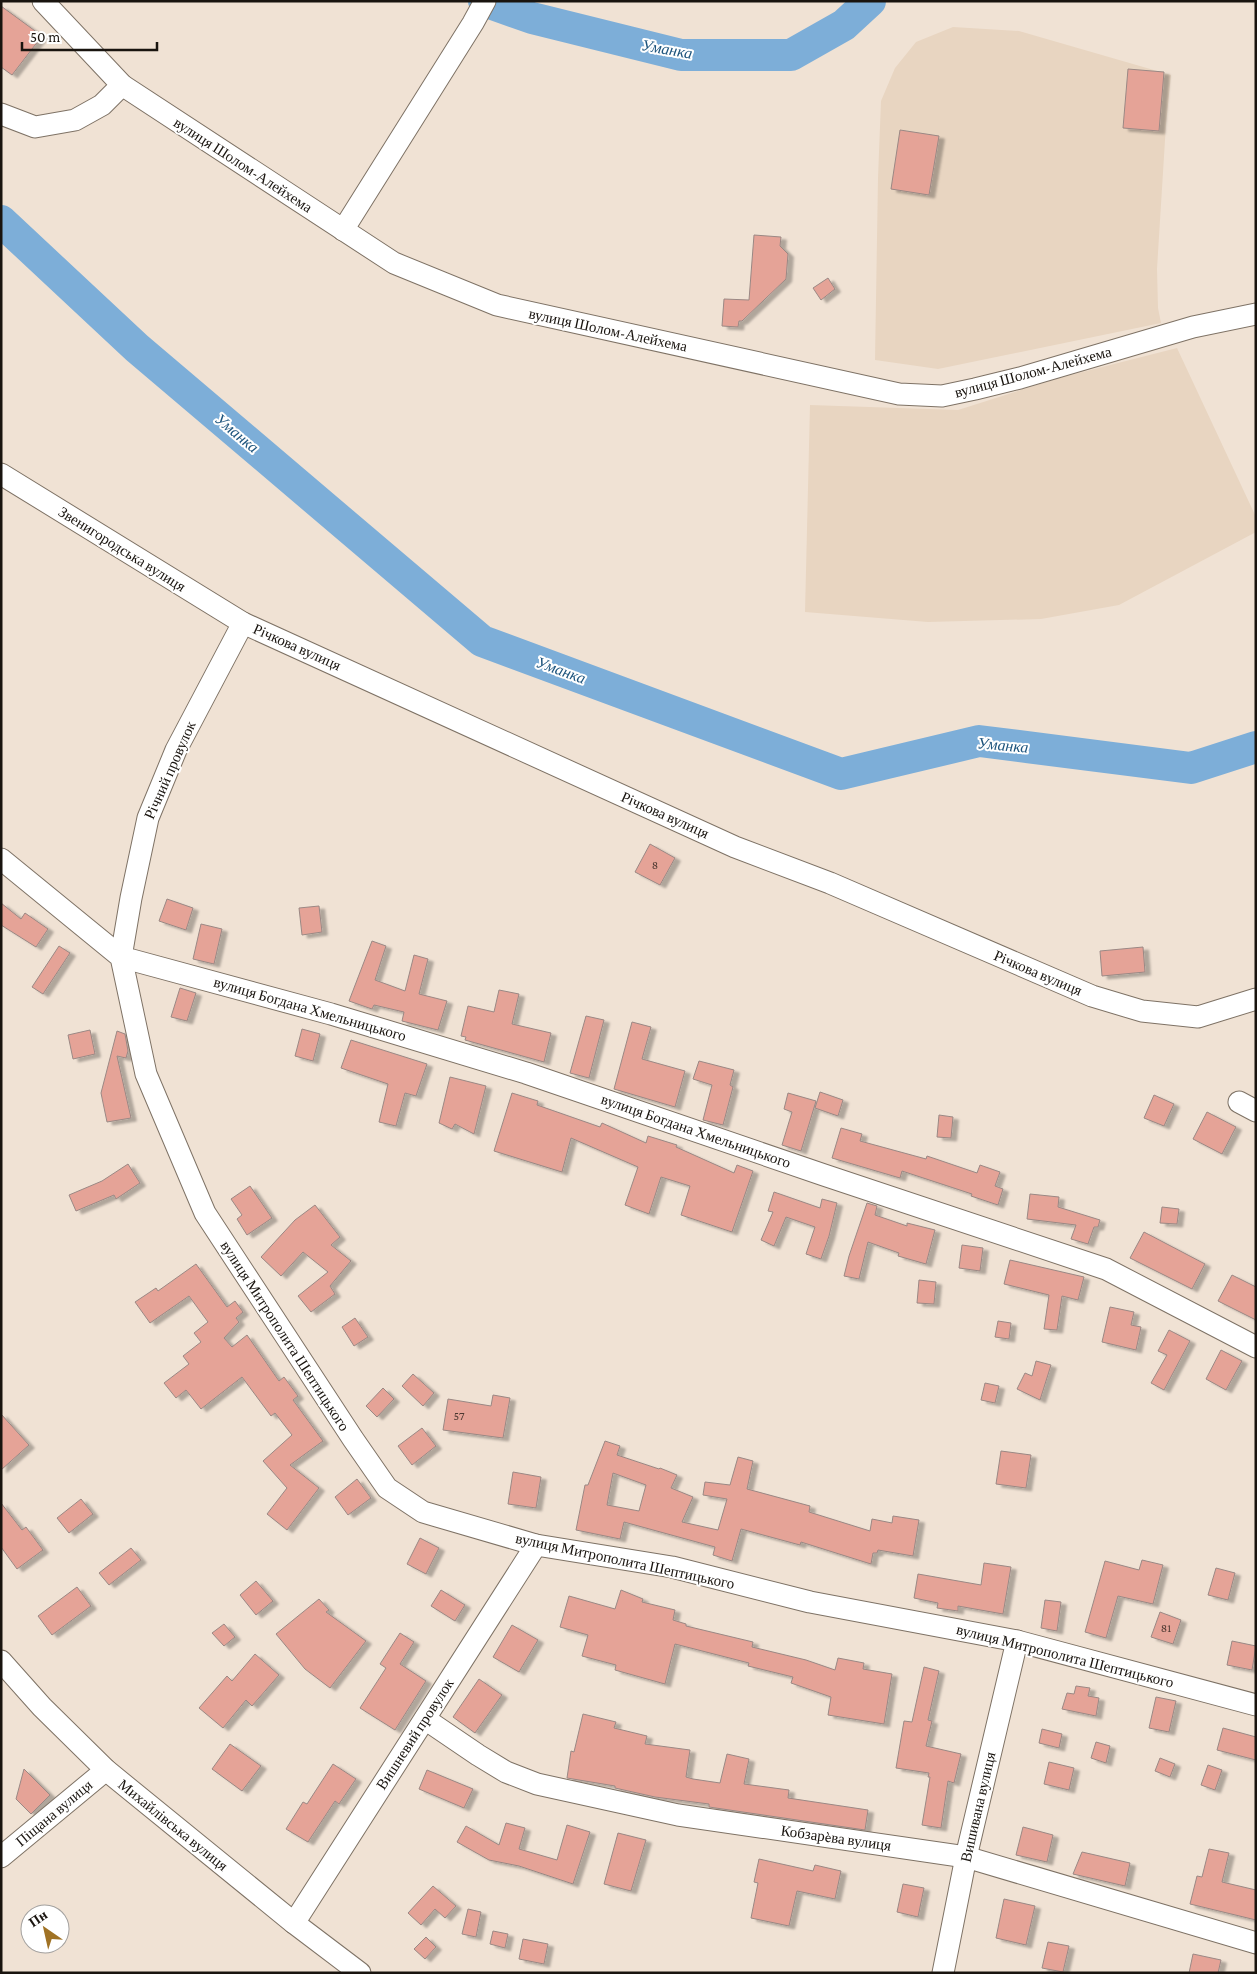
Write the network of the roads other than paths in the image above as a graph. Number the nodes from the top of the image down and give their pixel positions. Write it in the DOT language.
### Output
graph roads {
  1 [pos="43,1"];
  2 [pos="485,1"];
  3 [pos="122,86"];
  4 [pos="1,114"];
  5 [pos="343,230"];
  6 [pos="1256,314"];
  7 [pos="1,474"];
  8 [pos="243,623"];
  9 [pos="1,859"];
  10 [pos="121,957"];
  11 [pos="1256,999"];
  12 [pos="1256,1347"];
  13 [pos="536,1545"];
  14 [pos="1017,1641"];
  15 [pos="1,1661"];
  16 [pos="1256,1705"];
  17 [pos="425,1719"];
  18 [pos="106,1770"];
  19 [pos="1,1856"];
  20 [pos="966,1857"];
  21 [pos="294,1923"];
  22 [pos="1256,1943"];
  23 [pos="360,1973"];
  24 [pos="943,1973"];
  1 -- 3 [label="street, вулиця Шолом-Алейхема"];
  2 -- 5 [label="street"];
  3 -- 4 [label="street"];
  3 -- 5 [label="street, вулиця Шолом-Алейхема"];
  5 -- 6 [label="street, вулиця Шолом-Алейхема"];
  7 -- 8 [label="street, Звенигородська вулиця"];
  8 -- 10 [label="street, Річний провулок"];
  8 -- 11 [label="street, Річкова вулиця"];
  9 -- 10 [label="street"];
  10 -- 12 [label="street, вулиця Богдана Хмельницького"];
  10 -- 13 [label="street, вулиця Митрополита Шептицького"];
  13 -- 14 [label="street, вулиця Митрополита Шептицького"];
  13 -- 17 [label="street, Вишневий провулок"];
  14 -- 16 [label="street, вулиця Митрополита Шептицького"];
  14 -- 20 [label="street, Вишивана вулиця"];
  15 -- 18 [label="street, Михайлівська вулиця"];
  17 -- 20 [label="street, Кобзарèва вулиця"];
  17 -- 21 [label="street, Вишневий провулок"];
  18 -- 19 [label="street, Піщана вулиця"];
  18 -- 21 [label="street, Михайлівська вулиця"];
  20 -- 22 [label="street, Кобзарèва вулиця"];
  20 -- 24 [label="street, Вишивана вулиця"];
  21 -- 23 [label="street, Михайлівська вулиця"];
}
